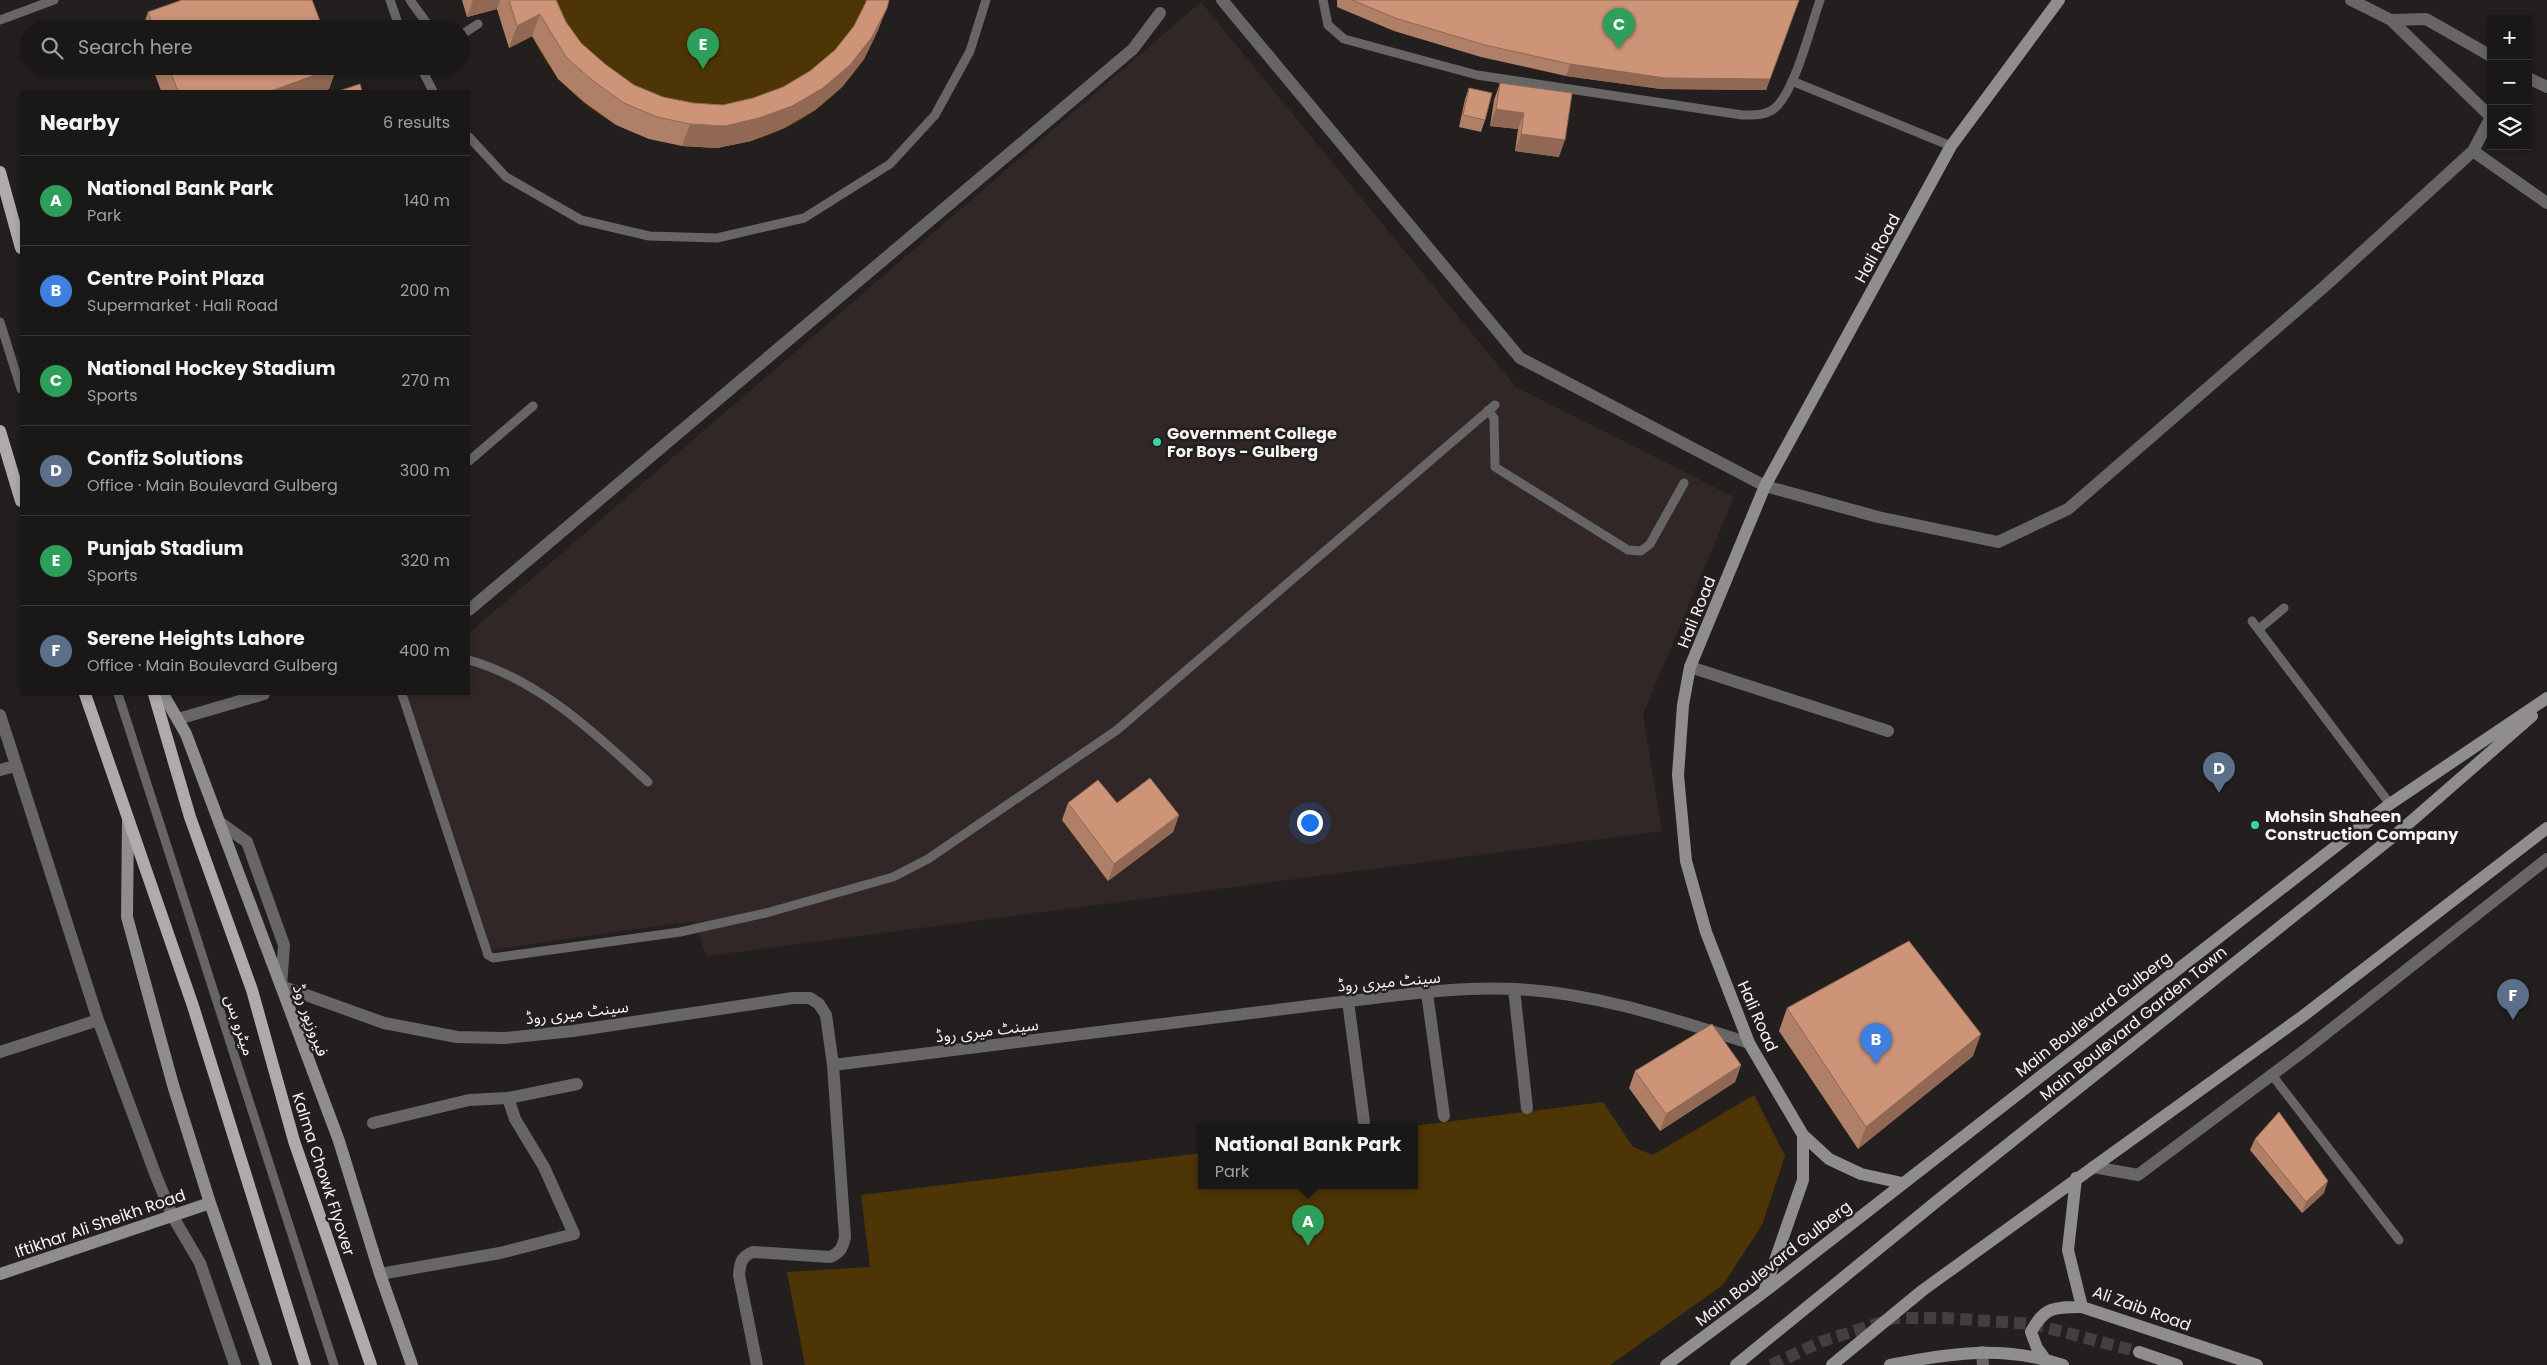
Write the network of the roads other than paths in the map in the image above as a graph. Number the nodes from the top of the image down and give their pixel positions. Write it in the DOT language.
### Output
graph roads {
  1 [pos="54,0"];
  2 [pos="390,0"];
  3 [pos="410,0"];
  4 [pos="986,0"];
  5 [pos="1222,0"];
  6 [pos="1324,0"];
  7 [pos="1820,0"];
  8 [pos="2059,0"];
  9 [pos="2351,0"];
  10 [pos="1160,13"];
  11 [pos="0,20"];
  12 [pos="397,20"];
  13 [pos="424,20"];
  14 [pos="2392,20"];
  15 [pos="478,24"];
  16 [pos="470,29"];
  17 [pos="2487,54"];
  18 [pos="424,75"];
  19 [pos="2532,80"];
  20 [pos="1792,81"];
  21 [pos="2547,87"];
  22 [pos="432,90"];
  23 [pos="2487,113"];
  24 [pos="2487,125"];
  25 [pos="470,138"];
  26 [pos="1951,146"];
  27 [pos="2474,151"];
  28 [pos="0,172"];
  29 [pos="2547,203"];
  30 [pos="20,244"];
  31 [pos="0,322"];
  32 [pos="20,386"];
  33 [pos="533,406"];
  34 [pos="0,431"];
  35 [pos="470,460"];
  36 [pos="1684,483"];
  37 [pos="1765,486"];
  38 [pos="20,498"];
  39 [pos="2284,608"];
  40 [pos="470,609"];
  41 [pos="2252,621"];
  42 [pos="2259,629"];
  43 [pos="470,660"];
  44 [pos="1690,668"];
  45 [pos="85,695"];
  46 [pos="118,695"];
  47 [pos="154,695"];
  48 [pos="164,695"];
  49 [pos="261,695"];
  50 [pos="402,695"];
  51 [pos="2547,698"];
  52 [pos="2547,703"];
  53 [pos="0,715"];
  54 [pos="178,719"];
  55 [pos="1888,731"];
  56 [pos="15,766"];
  57 [pos="0,770"];
  58 [pos="648,782"];
  59 [pos="2390,804"];
  60 [pos="128,822"];
  61 [pos="220,822"];
  62 [pos="2547,828"];
  63 [pos="2547,859"];
  64 [pos="281,986"];
  65 [pos="1514,989"];
  66 [pos="1427,993"];
  67 [pos="1348,1001"];
  68 [pos="98,1020"];
  69 [pos="1749,1043"];
  70 [pos="0,1052"];
  71 [pos="832,1066"];
  72 [pos="2272,1075"];
  73 [pos="577,1084"];
  74 [pos="508,1098"];
  75 [pos="1527,1108"];
  76 [pos="1444,1116"];
  77 [pos="1364,1122"];
  78 [pos="373,1123"];
  79 [pos="1803,1135"];
  80 [pos="2093,1167"];
  81 [pos="2076,1178"];
  82 [pos="1902,1183"];
  83 [pos="210,1203"];
  84 [pos="173,1217"];
  85 [pos="2399,1240"];
  86 [pos="0,1274"];
  87 [pos="380,1274"];
  88 [pos="1764,1292"];
  89 [pos="2082,1307"];
  90 [pos="1982,1352"];
  91 [pos="2139,1352"];
  92 [pos="2045,1359"];
  93 [pos="235,1365"];
  94 [pos="266,1365"];
  95 [pos="306,1365"];
  96 [pos="334,1365"];
  97 [pos="370,1365"];
  98 [pos="412,1365"];
  99 [pos="757,1365"];
  100 [pos="1666,1365"];
  101 [pos="1736,1365"];
  102 [pos="1832,1365"];
  103 [pos="1890,1365"];
  104 [pos="1984,1365"];
  105 [pos="2063,1365"];
  106 [pos="2177,1365"];
  107 [pos="2256,1365"];
  1 -- 11 [label="lane"];
  2 -- 12 [label="lane"];
  3 -- 13 [label="lane"];
  4 -- 25 [label="lane"];
  5 -- 37 [label="street"];
  6 -- 20 [label="lane"];
  7 -- 20 [label="lane"];
  8 -- 26 [label="main road, Hali Road"];
  9 -- 14 [label="street"];
  10 -- 40 [label="street"];
  14 -- 17 [label="street"];
  14 -- 23 [label="street"];
  15 -- 16 [label="lane"];
  18 -- 22 [label="lane"];
  19 -- 21 [label="street"];
  20 -- 26 [label="lane"];
  24 -- 27 [label="street"];
  26 -- 37 [label="main road, Hali Road"];
  27 -- 29 [label="street"];
  27 -- 37 [label="street"];
  28 -- 30 [label="main road"];
  31 -- 32 [label="lane"];
  33 -- 35 [label="lane"];
  34 -- 38 [label="main road"];
  36 -- 50 [label="lane"];
  37 -- 44 [label="main road, Hali Road"];
  39 -- 42 [label="lane"];
  41 -- 42 [label="lane"];
  42 -- 59 [label="lane"];
  43 -- 58 [label="lane"];
  44 -- 55 [label="street"];
  44 -- 69 [label="main road, Hali Road"];
  45 -- 60 [label="main road"];
  46 -- 96 [label="lane, میٹرو بس"];
  47 -- 97 [label="main road, Kalma Chowk Flyover"];
  48 -- 54 [label="main road, فیروزپور روڈ"];
  49 -- 54 [label="street"];
  51 -- 59 [label="main road, Main Boulevard Gulberg"];
  52 -- 101 [label="main road, Main Boulevard Garden Town"];
  53 -- 56 [label="street"];
  54 -- 61 [label="main road, فیروزپور روڈ"];
  56 -- 57 [label="street"];
  56 -- 68 [label="street"];
  59 -- 82 [label="main road, Main Boulevard Gulberg"];
  60 -- 83 [label="main road"];
  60 -- 95 [label="main road"];
  61 -- 64 [label="main road, فیروزپور روڈ"];
  61 -- 64 [label="street"];
  62 -- 80 [label="main road"];
  63 -- 72 [label="street"];
  64 -- 71 [label="street, سینٹ میری روڈ"];
  64 -- 87 [label="main road, فیروزپور روڈ"];
  65 -- 66 [label="street, سینٹ میری روڈ"];
  65 -- 69 [label="street, سینٹ میری روڈ"];
  65 -- 75 [label="street"];
  66 -- 67 [label="street, سینٹ میری روڈ"];
  66 -- 76 [label="street"];
  67 -- 71 [label="street, سینٹ میری روڈ"];
  67 -- 77 [label="street"];
  68 -- 70 [label="street"];
  68 -- 84 [label="street"];
  69 -- 79 [label="main road, Hali Road"];
  71 -- 99 [label="street"];
  72 -- 80 [label="street"];
  72 -- 85 [label="lane"];
  73 -- 74 [label="street"];
  74 -- 78 [label="street"];
  74 -- 87 [label="street"];
  79 -- 82 [label="main road"];
  79 -- 88 [label="main road"];
  80 -- 81 [label="main road"];
  81 -- 89 [label="main road, Ali Zaib Road"];
  81 -- 102 [label="main road"];
  82 -- 88 [label="main road, Main Boulevard Gulberg"];
  83 -- 84 [label="main road, Iftikhar Ali Sheikh Road"];
  83 -- 94 [label="main road"];
  84 -- 86 [label="main road, Iftikhar Ali Sheikh Road"];
  84 -- 93 [label="street"];
  87 -- 98 [label="main road, فیروزپور روڈ"];
  88 -- 100 [label="main road, Main Boulevard Gulberg"];
  89 -- 92 [label="main road"];
  89 -- 107 [label="main road, Ali Zaib Road"];
  90 -- 92 [label="main road"];
  90 -- 103 [label="main road"];
  90 -- 104 [label="street"];
  91 -- 106 [label="main road"];
  92 -- 105 [label="main road"];
}
